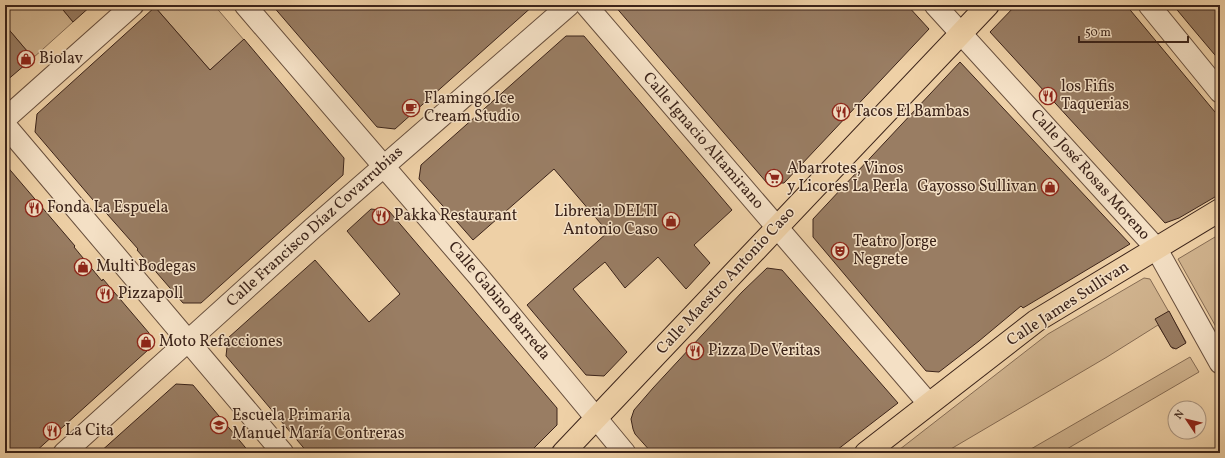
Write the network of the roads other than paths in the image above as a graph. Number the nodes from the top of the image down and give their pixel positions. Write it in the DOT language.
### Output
graph roads {
  1 [pos="133,5"];
  2 [pos="245,5"];
  3 [pos="569,5"];
  4 [pos="586,5"];
  5 [pos="936,5"];
  6 [pos="988,5"];
  7 [pos="1149,5"];
  8 [pos="961,33"];
  9 [pos="1220,92"];
  10 [pos="5,119"];
  11 [pos="5,125"];
  12 [pos="384,166"];
  13 [pos="1220,210"];
  14 [pos="776,227"];
  15 [pos="1156,248"];
  16 [pos="187,341"];
  17 [pos="1220,362"];
  18 [pos="929,404"];
  19 [pos="597,418"];
  20 [pos="64,453"];
  21 [pos="283,453"];
  22 [pos="563,453"];
  23 [pos="625,453"];
  24 [pos="866,453"];
  1 -- 10 [label="street"];
  2 -- 12 [label="street, Calle Gabino Barreda"];
  3 -- 12 [label="street, Calle Francisco Díaz Covarrubias"];
  4 -- 14 [label="street, Calle Ignacio Altamirano"];
  5 -- 8 [label="street, Calle José Rosas Moreno"];
  6 -- 8 [label="main road, Calle Maestro Antonio Caso"];
  7 -- 9 [label="street"];
  8 -- 14 [label="main road, Calle Maestro Antonio Caso"];
  8 -- 15 [label="street, Calle José Rosas Moreno"];
  11 -- 16 [label="street"];
  12 -- 16 [label="street, Calle Francisco Díaz Covarrubias"];
  12 -- 19 [label="street, Calle Gabino Barreda"];
  13 -- 15 [label="main road, Calle James Sullivan"];
  14 -- 18 [label="street, Calle Ignacio Altamirano"];
  14 -- 19 [label="main road, Calle Maestro Antonio Caso"];
  15 -- 17 [label="street, Calle José Rosas Moreno"];
  15 -- 18 [label="main road, Calle James Sullivan"];
  16 -- 20 [label="street, Calle Francisco Díaz Covarrubias"];
  16 -- 21 [label="street"];
  18 -- 24 [label="main road, Calle James Sullivan"];
  19 -- 22 [label="main road, Calle Maestro Antonio Caso"];
  19 -- 23 [label="street, Calle Gabino Barreda"];
}
